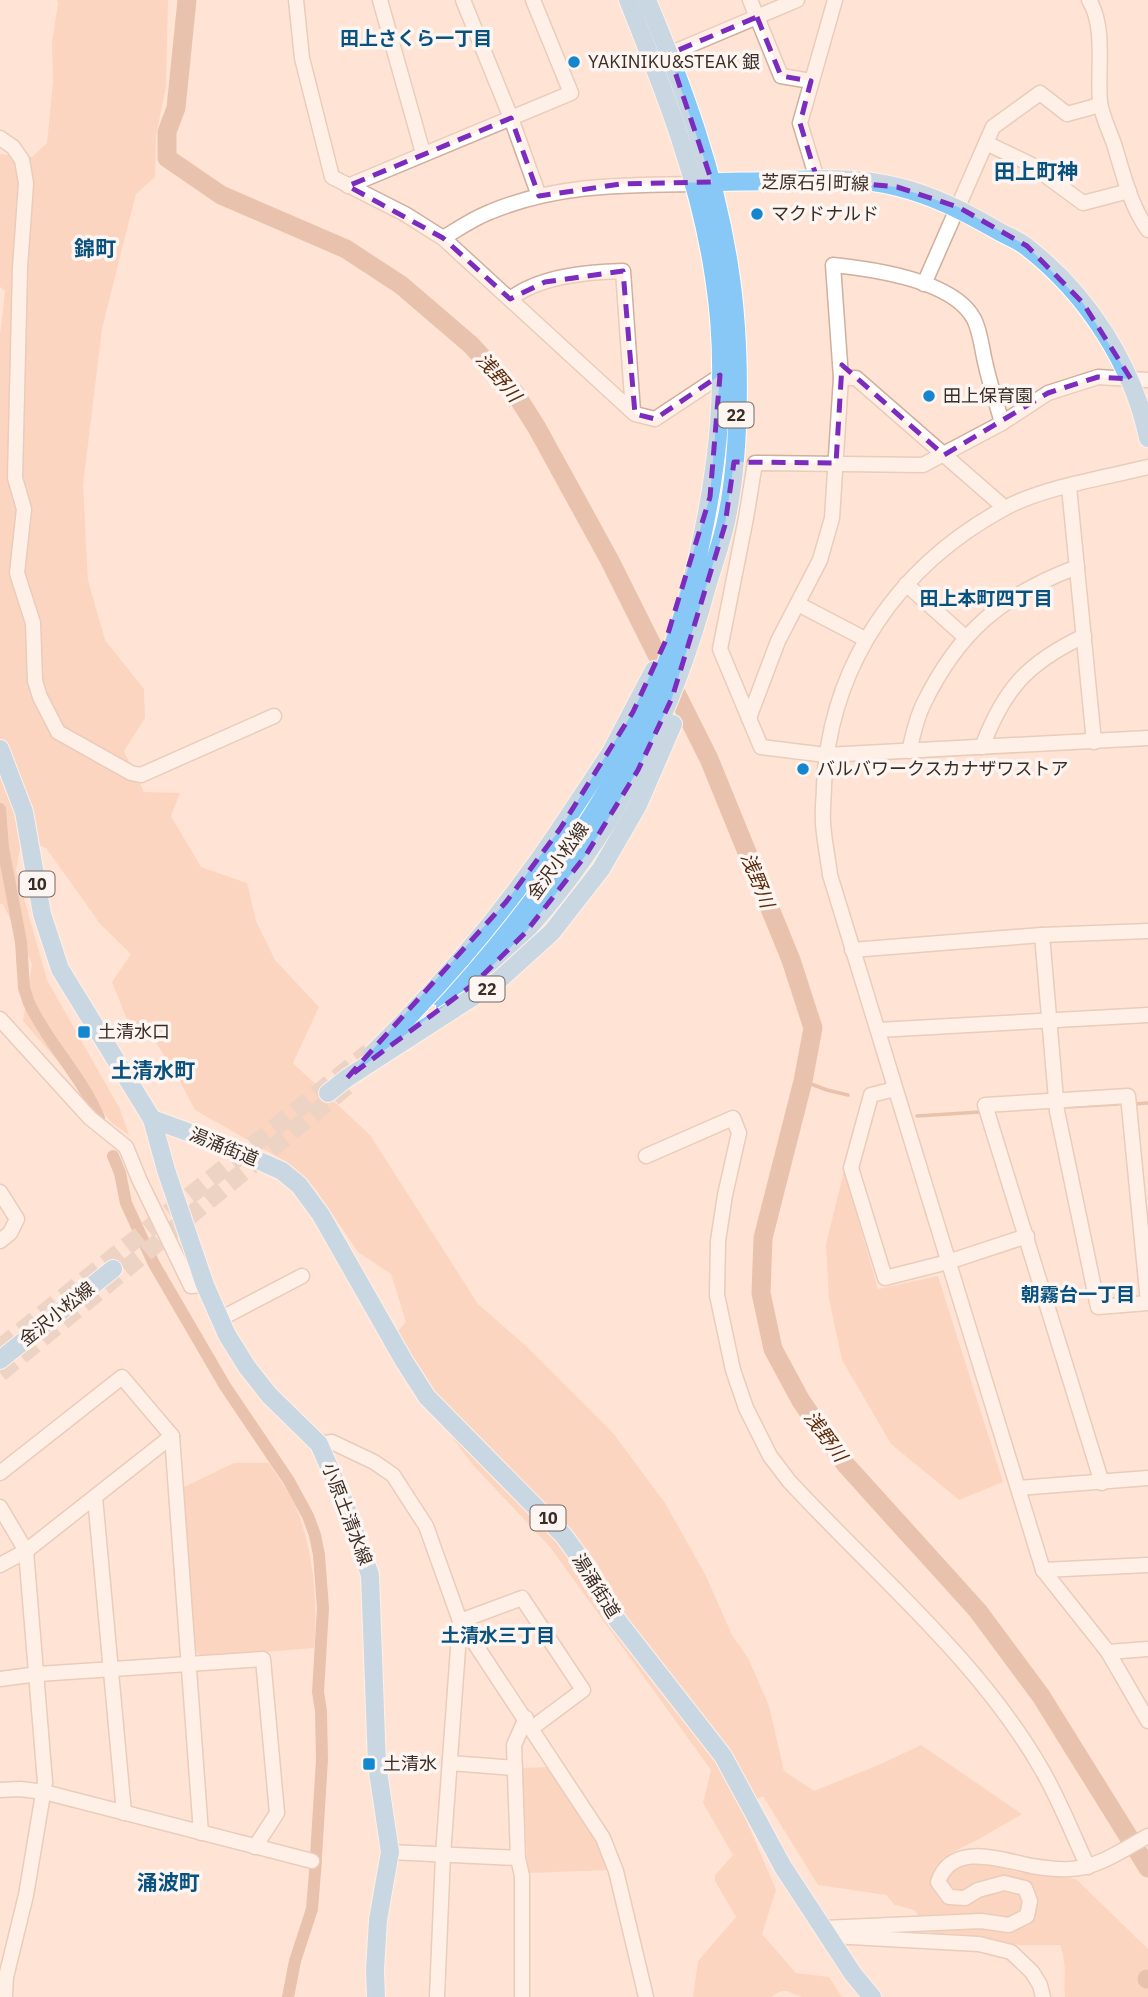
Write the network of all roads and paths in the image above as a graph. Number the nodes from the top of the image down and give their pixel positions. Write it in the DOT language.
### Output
graph roads {
  1 [pos="296,0"];
  2 [pos="380,0"];
  3 [pos="463,0"];
  4 [pos="533,0"];
  5 [pos="628,0"];
  6 [pos="647,0"];
  7 [pos="750,0"];
  8 [pos="797,0"];
  9 [pos="835,0"];
  10 [pos="1088,0"];
  11 [pos="757,17"];
  12 [pos="670,54"];
  13 [pos="811,81"];
  14 [pos="1100,105"];
  15 [pos="511,118"];
  16 [pos="0,138"];
  17 [pos="986,143"];
  18 [pos="423,153"];
  19 [pos="817,179"];
  20 [pos="703,183"];
  21 [pos="348,186"];
  22 [pos="1129,191"];
  23 [pos="539,196"];
  24 [pos="958,208"];
  25 [pos="1148,230"];
  26 [pos="443,238"];
  27 [pos="924,284"];
  28 [pos="510,299"];
  29 [pos="720,376"];
  30 [pos="841,377"];
  31 [pos="1139,379"];
  32 [pos="633,412"];
  33 [pos="1002,423"];
  34 [pos="1148,438"];
  35 [pos="944,455"];
  36 [pos="734,462"];
  37 [pos="755,463"];
  38 [pos="836,463"];
  39 [pos="1148,467"];
  40 [pos="1069,487"];
  41 [pos="1005,508"];
  42 [pos="1077,567"];
  43 [pos="906,584"];
  44 [pos="798,604"];
  45 [pos="1084,636"];
  46 [pos="965,637"];
  47 [pos="865,639"];
  48 [pos="274,716"];
  49 [pos="637,719"];
  50 [pos="749,719"];
  51 [pos="1148,738"];
  52 [pos="1094,742"];
  53 [pos="982,747"];
  54 [pos="0,749"];
  55 [pos="909,751"];
  56 [pos="654,754"];
  57 [pos="826,755"];
  58 [pos="1148,931"];
  59 [pos="1042,935"];
  60 [pos="852,950"];
  61 [pos="1148,1015"];
  62 [pos="0,1019"];
  63 [pos="1048,1020"];
  64 [pos="877,1030"];
  65 [pos="346,1078"];
  66 [pos="895,1089"];
  67 [pos="328,1093"];
  68 [pos="1056,1101"];
  69 [pos="152,1119"];
  70 [pos="646,1156"];
  71 [pos="0,1192"];
  72 [pos="1027,1236"];
  73 [pos="0,1241"];
  74 [pos="948,1262"];
  75 [pos="113,1269"];
  76 [pos="302,1276"];
  77 [pos="205,1285"];
  78 [pos="1148,1303"];
  79 [pos="220,1319"];
  80 [pos="0,1360"];
  81 [pos="172,1436"];
  82 [pos="319,1444"];
  83 [pos="0,1473"];
  84 [pos="1148,1478"];
  85 [pos="1102,1483"];
  86 [pos="1018,1488"];
  87 [pos="95,1497"];
  88 [pos="0,1507"];
  89 [pos="26,1551"];
  90 [pos="0,1565"];
  91 [pos="1148,1565"];
  92 [pos="1044,1570"];
  93 [pos="460,1621"];
  94 [pos="1148,1650"];
  95 [pos="1108,1651"];
  96 [pos="189,1663"];
  97 [pos="112,1669"];
  98 [pos="38,1674"];
  99 [pos="0,1679"];
  100 [pos="1148,1721"];
  101 [pos="529,1723"];
  102 [pos="450,1763"];
  103 [pos="515,1768"];
  104 [pos="0,1790"];
  105 [pos="44,1792"];
  106 [pos="124,1813"];
  107 [pos="201,1833"];
  108 [pos="1148,1836"];
  109 [pos="255,1847"];
  110 [pos="390,1852"];
  111 [pos="443,1855"];
  112 [pos="518,1858"];
  113 [pos="312,1861"];
  114 [pos="1094,1864"];
  115 [pos="826,1932"];
  116 [pos="5,1997"];
  117 [pos="376,1997"];
  118 [pos="437,1997"];
  119 [pos="523,1997"];
  120 [pos="646,1997"];
  121 [pos="872,1997"];
  122 [pos="1043,1997"];
  1 -- 21 [label="street"];
  2 -- 18 [label="street"];
  3 -- 15 [label="street"];
  4 -- 15 [label="street"];
  5 -- 20 [label="main road, 22"];
  6 -- 12 [label="main road, 22"];
  7 -- 11 [label="street"];
  8 -- 11 [label="street"];
  9 -- 13 [label="street"];
  10 -- 14 [label="street"];
  11 -- 12 [label="street"];
  11 -- 13 [label="street"];
  12 -- 20 [label="main road, 22"];
  13 -- 19 [label="street"];
  14 -- 17 [label="street"];
  14 -- 22 [label="street"];
  15 -- 18 [label="street"];
  15 -- 23 [label="street"];
  16 -- 48 [label="street"];
  17 -- 22 [label="street"];
  17 -- 24 [label="street"];
  18 -- 21 [label="street"];
  19 -- 20 [label="main road, 芝原石引町線"];
  19 -- 24 [label="main road, 芝原石引町線"];
  20 -- 23 [label="street"];
  20 -- 29 [label="main road, 22"];
  20 -- 36 [label="main road, 22"];
  21 -- 26 [label="street"];
  22 -- 25 [label="street"];
  23 -- 26 [label="street"];
  24 -- 27 [label="street"];
  24 -- 31 [label="main road, 芝原石引町線"];
  26 -- 28 [label="street"];
  27 -- 30 [label="street"];
  27 -- 33 [label="street"];
  28 -- 32 [label="street"];
  28 -- 32 [label="street"];
  29 -- 32 [label="street"];
  29 -- 49 [label="main road, 金沢小松線 / 22"];
  30 -- 35 [label="street"];
  30 -- 38 [label="street"];
  31 -- 33 [label="street"];
  31 -- 34 [label="main road, 芝原石引町線"];
  33 -- 35 [label="street"];
  35 -- 38 [label="street"];
  35 -- 41 [label="street"];
  36 -- 37 [label="street"];
  36 -- 56 [label="main road, 22"];
  37 -- 38 [label="street"];
  37 -- 50 [label="street"];
  38 -- 44 [label="street"];
  39 -- 40 [label="street"];
  40 -- 41 [label="street"];
  40 -- 42 [label="street"];
  41 -- 43 [label="street"];
  42 -- 45 [label="street"];
  42 -- 46 [label="street"];
  43 -- 46 [label="street"];
  43 -- 47 [label="street"];
  44 -- 47 [label="street"];
  44 -- 50 [label="street"];
  45 -- 52 [label="street"];
  45 -- 53 [label="street"];
  46 -- 55 [label="street"];
  47 -- 57 [label="street"];
  49 -- 56 [label="main road, 金沢小松線 / 22"];
  49 -- 65 [label="main road, 22, bridge"];
  50 -- 57 [label="street"];
  51 -- 52 [label="street"];
  52 -- 53 [label="street"];
  53 -- 55 [label="street"];
  54 -- 69 [label="main road, 10"];
  55 -- 57 [label="street"];
  56 -- 65 [label="main road, 22, bridge"];
  57 -- 60 [label="street"];
  58 -- 59 [label="street"];
  59 -- 60 [label="street"];
  59 -- 63 [label="street"];
  60 -- 64 [label="street"];
  61 -- 63 [label="street"];
  62 -- 77 [label="street"];
  63 -- 64 [label="street"];
  63 -- 68 [label="street"];
  64 -- 66 [label="street"];
  65 -- 67 [label="main road, 22"];
  66 -- 74 [label="street"];
  66 -- 74 [label="street"];
  68 -- 72 [label="street"];
  68 -- 78 [label="street"];
  68 -- 78 [label="street"];
  69 -- 77 [label="main road, 小原土清水線"];
  69 -- 115 [label="main road, 湯涌街道 / 10"];
  70 -- 114 [label="street"];
  71 -- 73 [label="street"];
  72 -- 74 [label="street"];
  72 -- 85 [label="street"];
  74 -- 86 [label="street"];
  75 -- 80 [label="main road, 金沢小松線"];
  76 -- 79 [label="street"];
  77 -- 79 [label="main road, 小原土清水線"];
  79 -- 82 [label="main road, 小原土清水線"];
  81 -- 83 [label="street"];
  81 -- 87 [label="street"];
  81 -- 96 [label="street"];
  82 -- 93 [label="street"];
  82 -- 110 [label="main road, 小原土清水線"];
  84 -- 85 [label="street"];
  85 -- 86 [label="street"];
  86 -- 92 [label="street"];
  87 -- 89 [label="street"];
  87 -- 97 [label="street"];
  88 -- 89 [label="street"];
  89 -- 90 [label="street"];
  89 -- 98 [label="street"];
  91 -- 92 [label="street"];
  92 -- 95 [label="street"];
  93 -- 101 [label="street"];
  93 -- 101 [label="street"];
  93 -- 102 [label="street"];
  94 -- 95 [label="street"];
  95 -- 100 [label="street"];
  96 -- 97 [label="street"];
  96 -- 107 [label="street"];
  96 -- 109 [label="street"];
  97 -- 98 [label="street"];
  97 -- 106 [label="street"];
  98 -- 99 [label="street"];
  98 -- 105 [label="street"];
  101 -- 103 [label="street"];
  101 -- 120 [label="street"];
  102 -- 103 [label="street"];
  102 -- 111 [label="street"];
  103 -- 112 [label="street"];
  104 -- 105 [label="street"];
  105 -- 106 [label="street"];
  105 -- 116 [label="street"];
  106 -- 107 [label="street"];
  107 -- 109 [label="street"];
  108 -- 114 [label="street"];
  109 -- 113 [label="street"];
  110 -- 111 [label="street"];
  110 -- 117 [label="main road, 小原土清水線"];
  111 -- 112 [label="street"];
  111 -- 118 [label="street"];
  112 -- 119 [label="street"];
  114 -- 115 [label="street"];
  115 -- 121 [label="main road, 湯涌街道 / 10"];
  115 -- 122 [label="street"];
}
